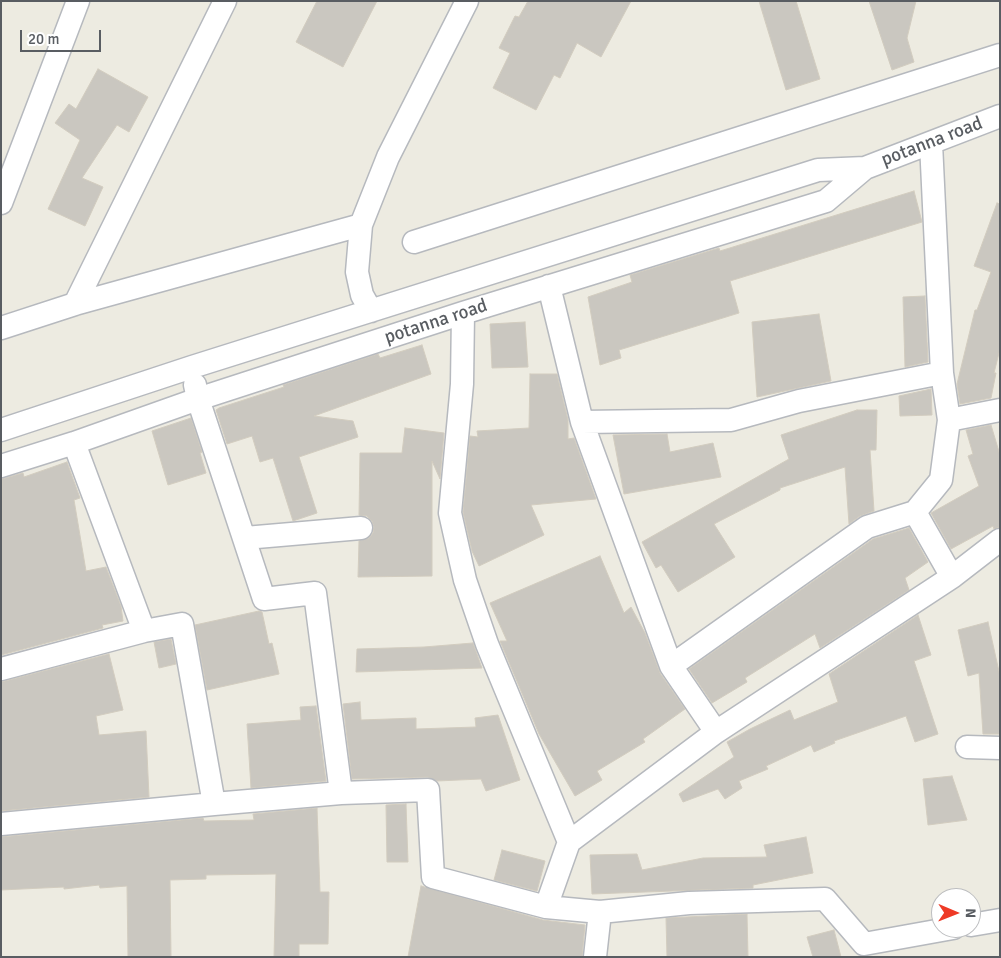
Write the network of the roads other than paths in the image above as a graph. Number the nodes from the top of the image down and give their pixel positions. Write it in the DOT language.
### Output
graph roads {
  1 [pos="78,1"];
  2 [pos="225,1"];
  3 [pos="467,1"];
  4 [pos="1000,55"];
  5 [pos="1000,116"];
  6 [pos="931,143"];
  7 [pos="865,168"];
  8 [pos="1,203"];
  9 [pos="361,225"];
  10 [pos="414,242"];
  11 [pos="549,286"];
  12 [pos="366,303"];
  13 [pos="75,304"];
  14 [pos="463,312"];
  15 [pos="1,328"];
  16 [pos="192,367"];
  17 [pos="942,373"];
  18 [pos="198,399"];
  19 [pos="1000,410"];
  20 [pos="949,420"];
  21 [pos="582,422"];
  22 [pos="1,430"];
  23 [pos="74,443"];
  24 [pos="1,466"];
  25 [pos="915,512"];
  26 [pos="360,528"];
  27 [pos="245,538"];
  28 [pos="998,548"];
  29 [pos="952,577"];
  30 [pos="144,631"];
  31 [pos="671,666"];
  32 [pos="1,669"];
  33 [pos="716,732"];
  34 [pos="967,746"];
  35 [pos="1000,748"];
  36 [pos="341,793"];
  37 [pos="214,804"];
  38 [pos="1,824"];
  39 [pos="569,842"];
  40 [pos="546,906"];
  41 [pos="600,912"];
  42 [pos="1000,920"];
  43 [pos="981,923"];
  44 [pos="931,932"];
  45 [pos="595,957"];
  1 -- 8 [label="street"];
  2 -- 13 [label="street"];
  3 -- 9 [label="street"];
  4 -- 10 [label="street"];
  5 -- 6 [label="street, potanna road"];
  6 -- 7 [label="street, potanna road"];
  6 -- 17 [label="street"];
  7 -- 11 [label="street, potanna road"];
  7 -- 12 [label="street, potanna road"];
  9 -- 12 [label="street"];
  9 -- 13 [label="street"];
  11 -- 14 [label="street, potanna road"];
  11 -- 21 [label="street"];
  12 -- 16 [label="street, potanna road"];
  13 -- 15 [label="street"];
  14 -- 18 [label="street, potanna road"];
  14 -- 39 [label="street"];
  16 -- 18 [label="street"];
  16 -- 22 [label="street, potanna road"];
  17 -- 20 [label="street"];
  17 -- 21 [label="street"];
  18 -- 23 [label="street, potanna road"];
  18 -- 27 [label="street"];
  19 -- 20 [label="street"];
  20 -- 25 [label="street"];
  21 -- 31 [label="street"];
  23 -- 24 [label="street, potanna road"];
  23 -- 30 [label="street"];
  25 -- 29 [label="street"];
  25 -- 31 [label="street"];
  26 -- 27 [label="street"];
  27 -- 36 [label="street"];
  28 -- 29 [label="street"];
  29 -- 33 [label="street"];
  30 -- 32 [label="street"];
  30 -- 37 [label="street"];
  31 -- 33 [label="street"];
  33 -- 39 [label="street"];
  34 -- 35 [label="street"];
  36 -- 37 [label="street"];
  36 -- 40 [label="street"];
  37 -- 38 [label="street"];
  39 -- 40 [label="street"];
  40 -- 41 [label="street"];
  41 -- 44 [label="street"];
  41 -- 45 [label="street"];
  42 -- 43 [label="street"];
}
